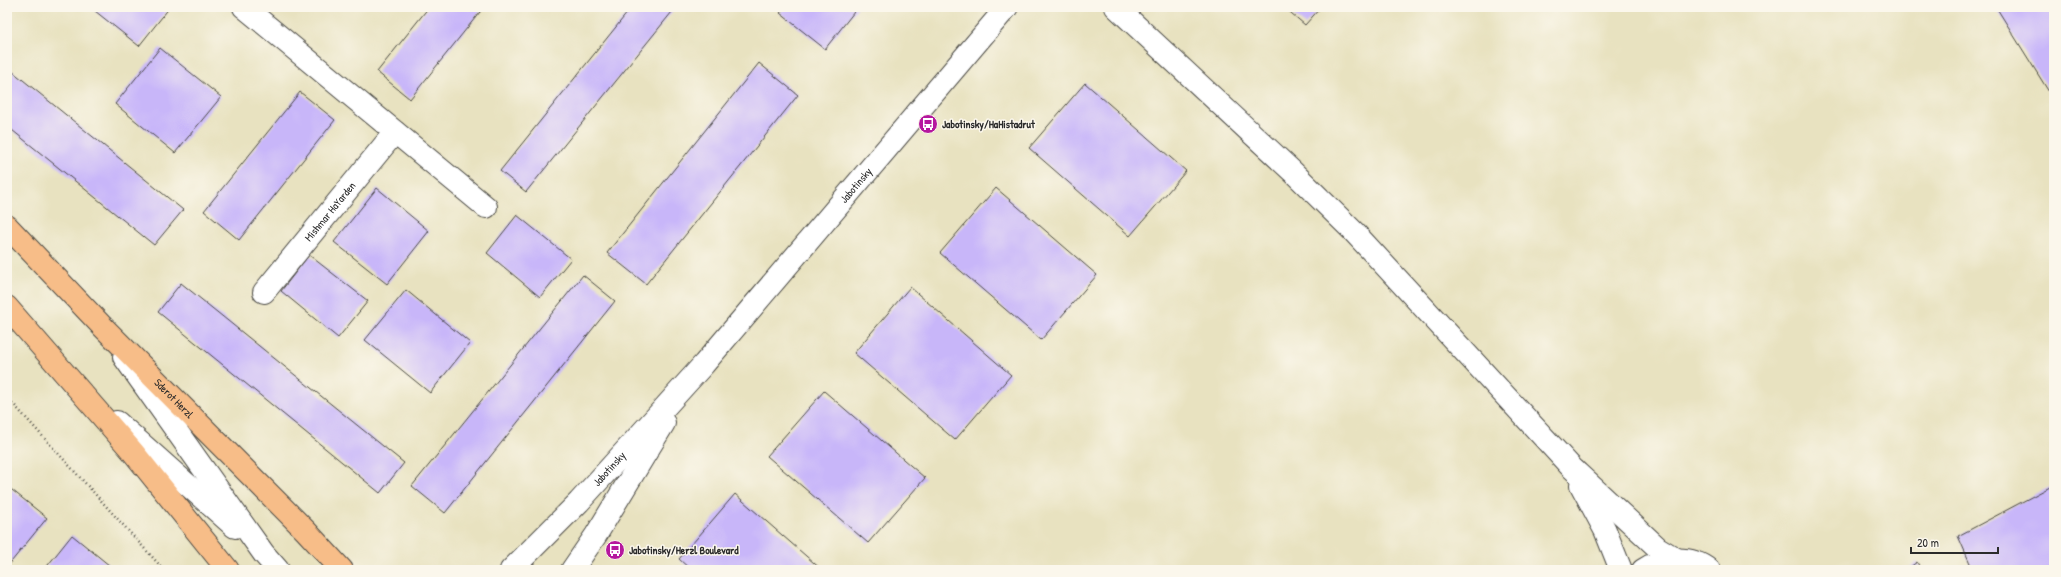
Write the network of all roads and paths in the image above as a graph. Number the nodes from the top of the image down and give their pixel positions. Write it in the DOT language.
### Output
graph roads {
  1 [pos="244,7"];
  2 [pos="1007,7"];
  3 [pos="1116,7"];
  4 [pos="395,132"];
  5 [pos="486,207"];
  6 [pos="7,226"];
  7 [pos="264,292"];
  8 [pos="7,308"];
  9 [pos="102,326"];
  10 [pos="704,364"];
  11 [pos="73,383"];
  12 [pos="7,397"];
  13 [pos="1572,468"];
  14 [pos="264,554"];
  15 [pos="1678,560"];
  16 [pos="164,570"];
  17 [pos="228,570"];
  18 [pos="278,570"];
  19 [pos="342,570"];
  20 [pos="511,570"];
  21 [pos="572,570"];
  22 [pos="1621,570"];
  23 [pos="1643,570"];
  24 [pos="1709,570"];
  1 -- 4 [label="street"];
  2 -- 10 [label="street, Jabotinsky"];
  3 -- 13 [label="street"];
  4 -- 5 [label="street"];
  4 -- 7 [label="street, Mishmar HaYarden"];
  6 -- 9 [label="main road, Sderot Herzl"];
  8 -- 11 [label="main road"];
  9 -- 14 [label="street"];
  9 -- 19 [label="main road, Sderot Herzl"];
  10 -- 20 [label="street, Jabotinsky"];
  10 -- 21 [label="street, Jabotinsky"];
  11 -- 14 [label="street"];
  11 -- 17 [label="main road"];
  12 -- 16 [label="path"];
  13 -- 15 [label="street"];
  13 -- 22 [label="street"];
  14 -- 18 [label="street"];
  15 -- 23 [label="street"];
  15 -- 24 [label="street"];
}
